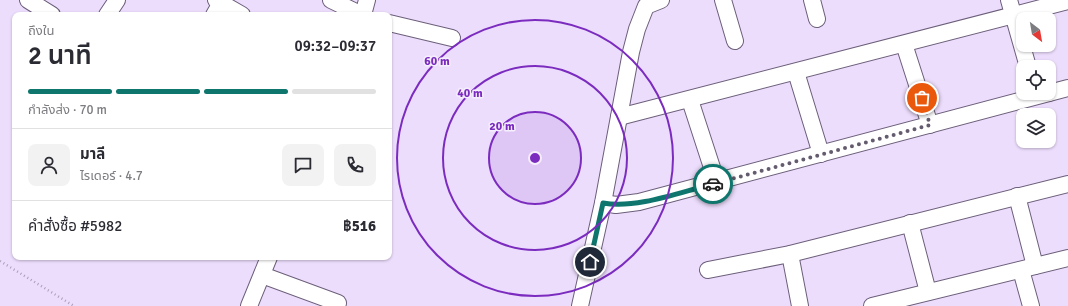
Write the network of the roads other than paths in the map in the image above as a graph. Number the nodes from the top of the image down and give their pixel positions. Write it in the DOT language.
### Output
graph roads {
  1 [pos="28,0"];
  2 [pos="117,0"];
  3 [pos="331,0"];
  4 [pos="367,0"];
  5 [pos="661,0"];
  6 [pos="723,0"];
  7 [pos="812,0"];
  8 [pos="1009,0"];
  9 [pos="1068,1"];
  10 [pos="217,6"];
  11 [pos="47,12"];
  12 [pos="109,12"];
  13 [pos="234,12"];
  14 [pos="357,12"];
  15 [pos="364,12"];
  16 [pos="1013,15"];
  17 [pos="817,19"];
  18 [pos="392,24"];
  19 [pos="452,38"];
  20 [pos="735,41"];
  21 [pos="904,44"];
  22 [pos="1026,60"];
  23 [pos="796,72"];
  24 [pos="1068,88"];
  25 [pos="1056,91"];
  26 [pos="690,100"];
  27 [pos="1020,100"];
  28 [pos="620,117"];
  29 [pos="930,125"];
  30 [pos="821,154"];
  31 [pos="717,182"];
  32 [pos="1068,184"];
  33 [pos="1017,196"];
  34 [pos="603,203"];
  35 [pos="910,223"];
  36 [pos="790,254"];
  37 [pos="1068,258"];
  38 [pos="269,260"];
  39 [pos="1028,268"];
  40 [pos="708,270"];
  41 [pos="262,275"];
  42 [pos="919,298"];
  43 [pos="338,303"];
  44 [pos="249,306"];
  45 [pos="580,306"];
  46 [pos="800,306"];
  47 [pos="872,306"];
  48 [pos="1030,306"];
  1 -- 11 [label="street"];
  2 -- 12 [label="street"];
  3 -- 14 [label="street"];
  4 -- 15 [label="street"];
  5 -- 28 [label="street"];
  6 -- 20 [label="street"];
  7 -- 17 [label="street"];
  8 -- 16 [label="street"];
  9 -- 16 [label="street"];
  10 -- 13 [label="street"];
  16 -- 21 [label="street"];
  16 -- 22 [label="street"];
  18 -- 19 [label="street"];
  21 -- 23 [label="street"];
  21 -- 29 [label="street"];
  23 -- 26 [label="street"];
  23 -- 30 [label="street"];
  24 -- 25 [label="street"];
  26 -- 28 [label="street"];
  26 -- 31 [label="street"];
  27 -- 29 [label="street"];
  28 -- 34 [label="street"];
  29 -- 30 [label="street"];
  30 -- 31 [label="street"];
  31 -- 34 [label="street"];
  32 -- 33 [label="street"];
  33 -- 35 [label="street"];
  33 -- 39 [label="street"];
  34 -- 45 [label="street"];
  35 -- 36 [label="street"];
  35 -- 42 [label="street"];
  36 -- 40 [label="street"];
  36 -- 46 [label="street"];
  37 -- 39 [label="street"];
  38 -- 41 [label="street"];
  39 -- 42 [label="street"];
  39 -- 48 [label="street"];
  41 -- 43 [label="street"];
  41 -- 44 [label="street"];
  42 -- 47 [label="street"];
}
